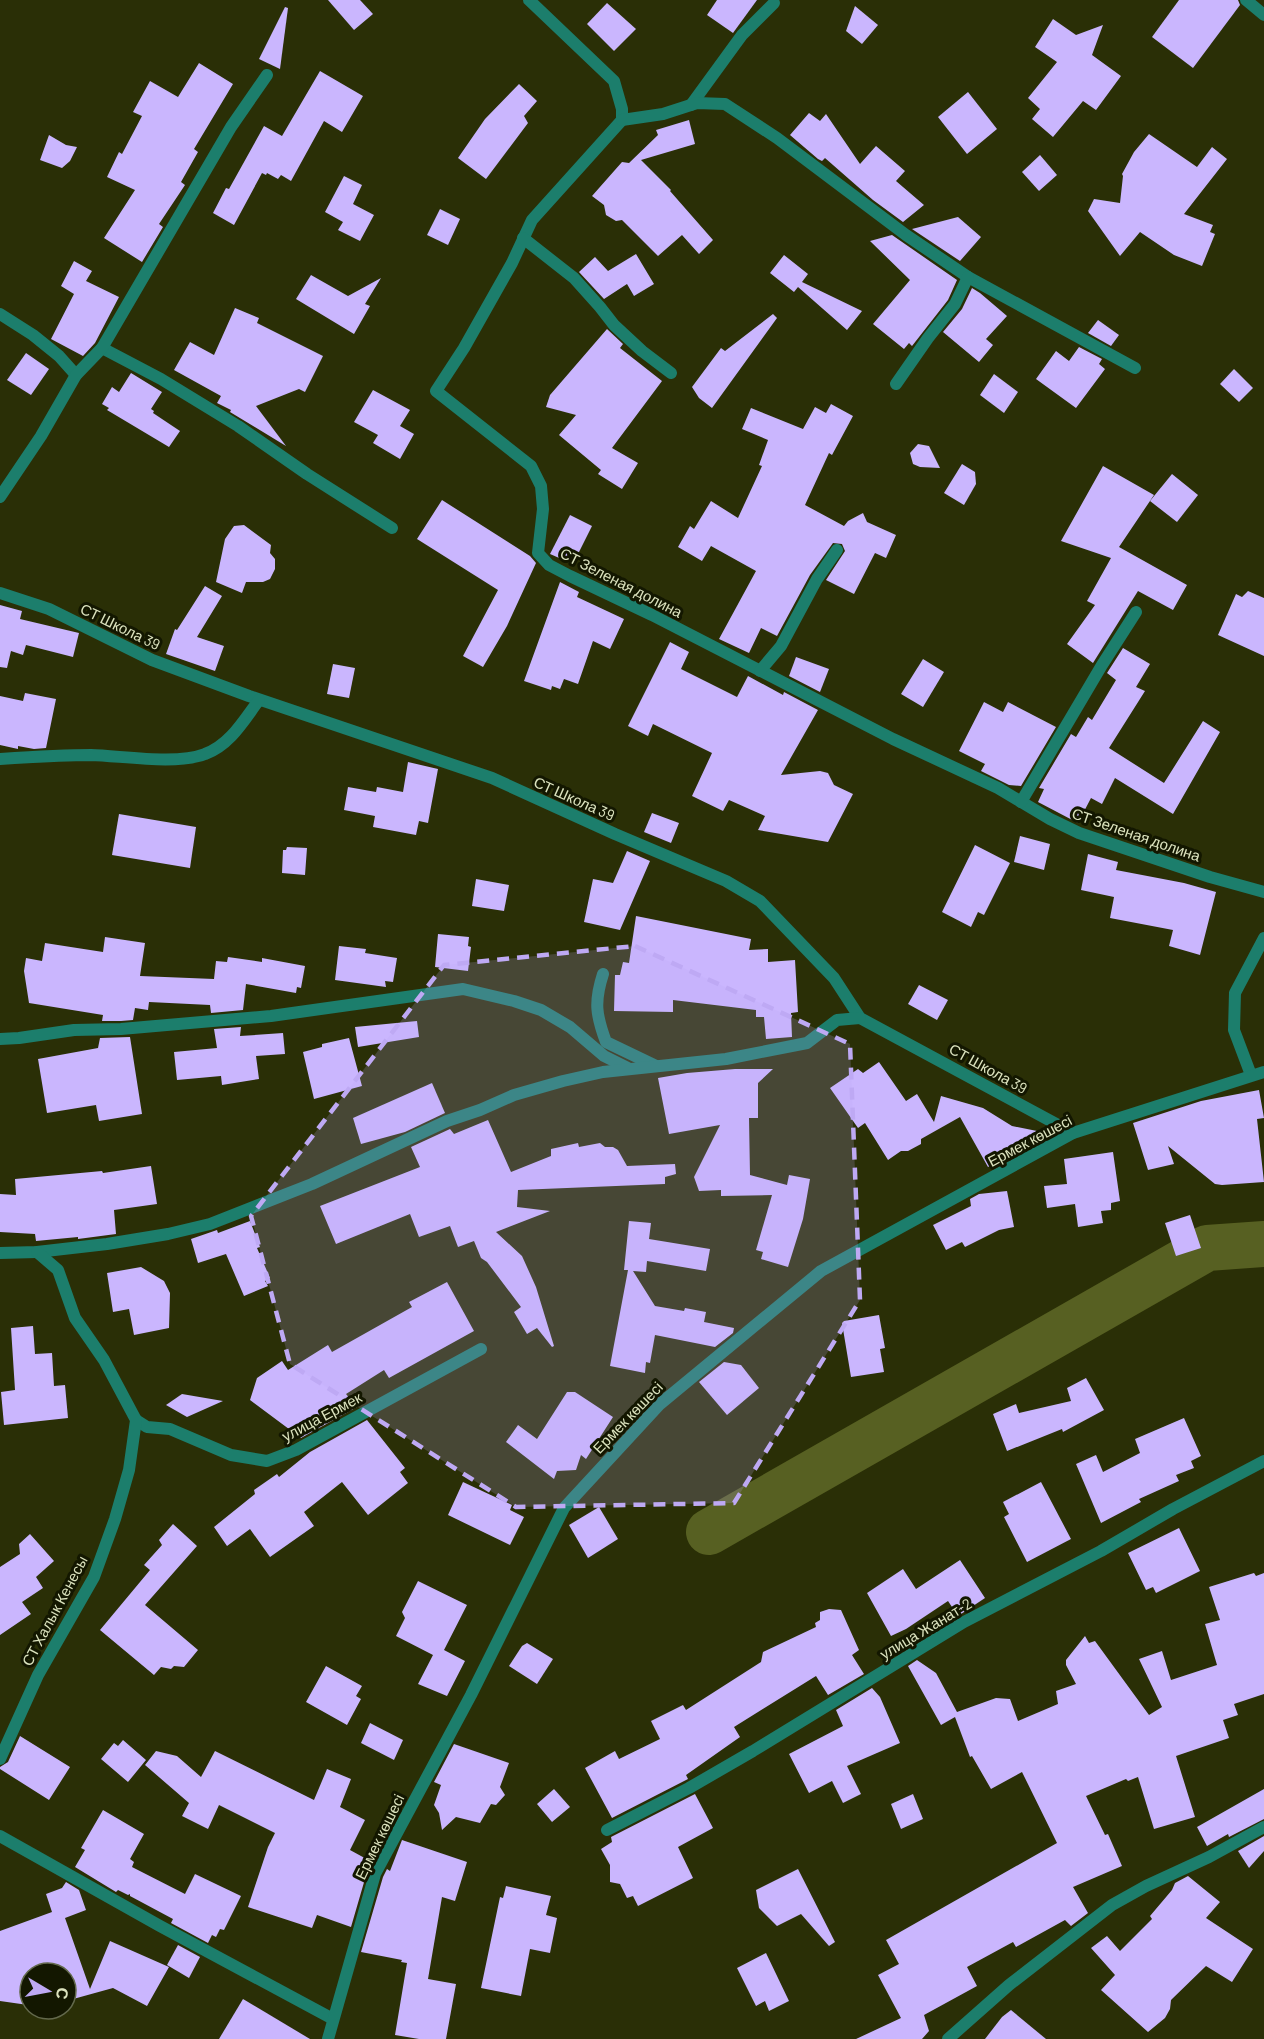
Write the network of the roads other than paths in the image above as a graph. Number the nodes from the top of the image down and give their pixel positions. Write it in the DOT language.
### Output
graph roads {
  1 [pos="529,0"];
  2 [pos="1246,0"];
  3 [pos="774,3"];
  4 [pos="1264,15"];
  5 [pos="267,75"];
  6 [pos="691,105"];
  7 [pos="621,120"];
  8 [pos="523,238"];
  9 [pos="968,277"];
  10 [pos="0,314"];
  11 [pos="102,348"];
  12 [pos="1135,368"];
  13 [pos="671,373"];
  14 [pos="76,375"];
  15 [pos="896,384"];
  16 [pos="0,497"];
  17 [pos="392,528"];
  18 [pos="837,550"];
  19 [pos="0,594"];
  20 [pos="1136,612"];
  21 [pos="760,671"];
  22 [pos="259,700"];
  23 [pos="0,759"];
  24 [pos="1021,802"];
  25 [pos="1264,892"];
  26 [pos="1264,938"];
  27 [pos="603,974"];
  28 [pos="860,1018"];
  29 [pos="0,1039"];
  30 [pos="657,1066"];
  31 [pos="628,1068"];
  32 [pos="1264,1072"];
  33 [pos="1251,1076"];
  34 [pos="1073,1133"];
  35 [pos="0,1252"];
  36 [pos="37,1252"];
  37 [pos="481,1348"];
  38 [pos="136,1420"];
  39 [pos="1264,1461"];
  40 [pos="0,1759"];
  41 [pos="1264,1827"];
  42 [pos="608,1830"];
  43 [pos="0,1836"];
  44 [pos="333,2019"];
  45 [pos="328,2039"];
  46 [pos="948,2039"];
  1 -- 7 [label="street"];
  2 -- 4 [label="street"];
  3 -- 6 [label="street"];
  5 -- 11 [label="street"];
  6 -- 7 [label="street"];
  6 -- 9 [label="street"];
  7 -- 8 [label="street, СТ Зеленая долина"];
  8 -- 13 [label="street"];
  8 -- 21 [label="street, СТ Зеленая долина"];
  9 -- 12 [label="street"];
  9 -- 15 [label="street"];
  10 -- 14 [label="street"];
  11 -- 14 [label="street"];
  11 -- 17 [label="street"];
  14 -- 16 [label="street"];
  18 -- 21 [label="street"];
  19 -- 22 [label="street, СТ Школа 39"];
  20 -- 24 [label="street"];
  21 -- 24 [label="street, СТ Зеленая долина"];
  22 -- 23 [label="street"];
  22 -- 28 [label="street, СТ Школа 39"];
  24 -- 25 [label="street, СТ Зеленая долина"];
  26 -- 33 [label="street"];
  27 -- 30 [label="street"];
  28 -- 30 [label="street"];
  28 -- 34 [label="street, СТ Школа 39"];
  29 -- 31 [label="street"];
  30 -- 31 [label="street"];
  31 -- 36 [label="street"];
  32 -- 33 [label="street, Ермек көшесі"];
  33 -- 34 [label="street, Ермек көшесі"];
  34 -- 44 [label="street, Ермек көшесі"];
  35 -- 36 [label="street"];
  36 -- 38 [label="street"];
  37 -- 38 [label="street, улица Ермек"];
  38 -- 40 [label="street, СТ Халык Кенесы"];
  39 -- 42 [label="street, улица Жанат-2"];
  41 -- 46 [label="street"];
  43 -- 44 [label="street"];
  44 -- 45 [label="street, Ермек көшесі"];
}
